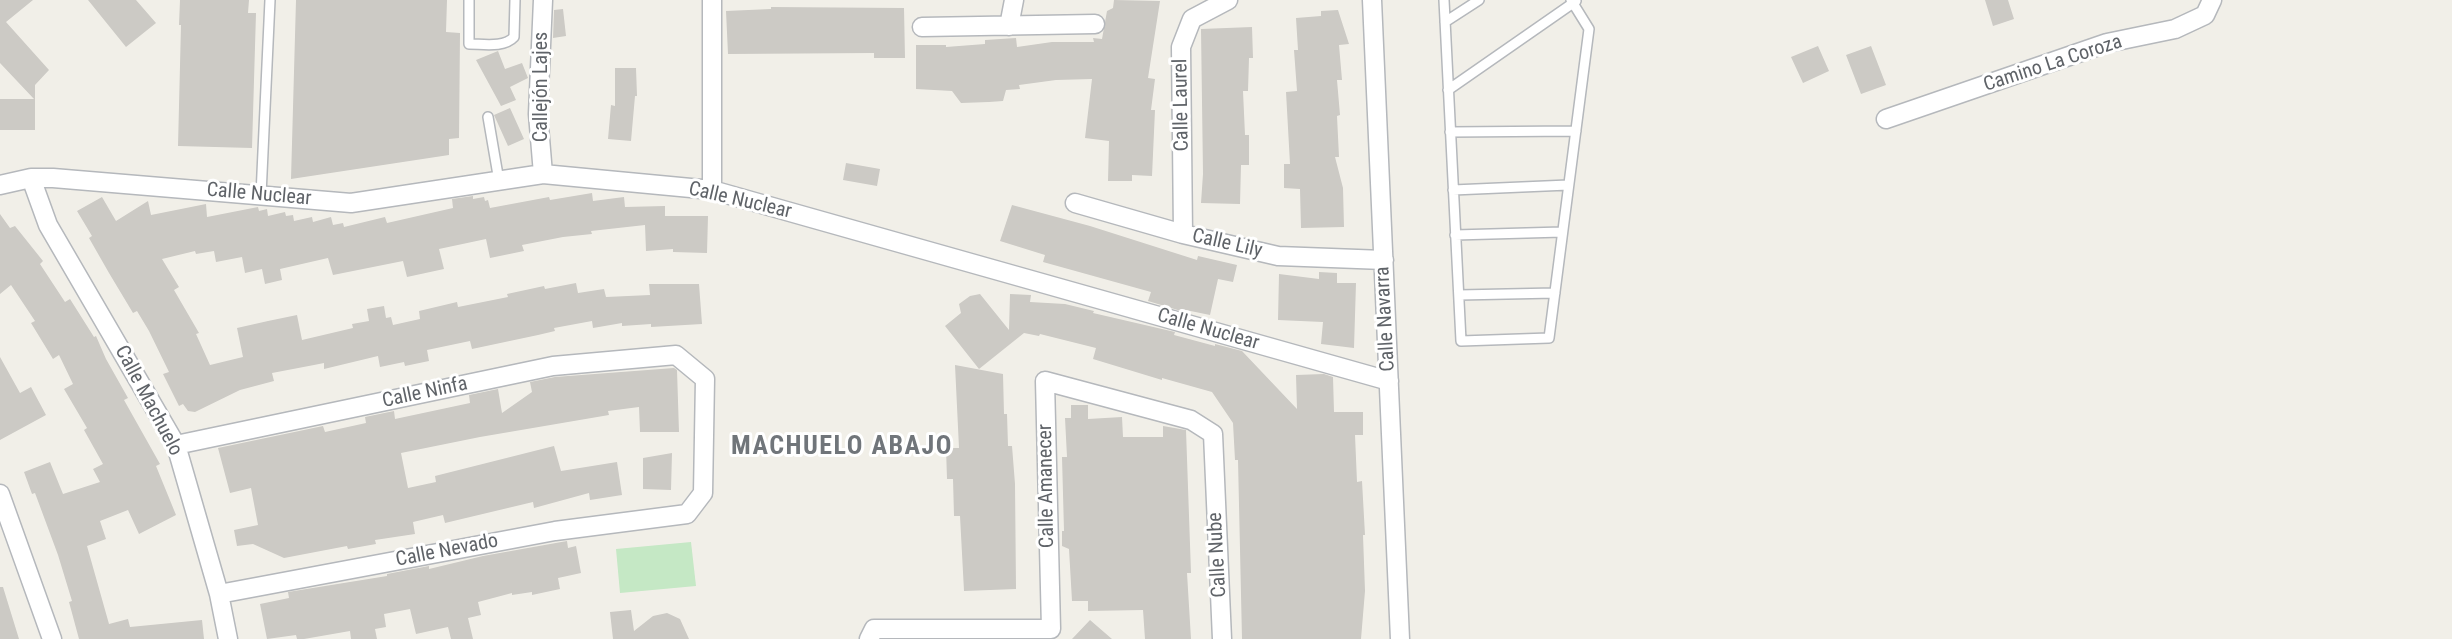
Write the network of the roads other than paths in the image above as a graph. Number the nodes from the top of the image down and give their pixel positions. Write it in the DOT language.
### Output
graph roads {
  1 [pos="270,0"];
  2 [pos="469,0"];
  3 [pos="515,0"];
  4 [pos="543,0"];
  5 [pos="712,0"];
  6 [pos="1014,0"];
  7 [pos="1228,0"];
  8 [pos="1372,0"];
  9 [pos="1444,0"];
  10 [pos="1479,0"];
  11 [pos="2212,0"];
  12 [pos="1574,1"];
  13 [pos="1445,22"];
  14 [pos="1095,24"];
  15 [pos="1009,26"];
  16 [pos="922,27"];
  17 [pos="1448,90"];
  18 [pos="488,117"];
  19 [pos="1886,119"];
  20 [pos="1576,130"];
  21 [pos="1450,132"];
  22 [pos="543,174"];
  23 [pos="31,178"];
  24 [pos="499,181"];
  25 [pos="0,185"];
  26 [pos="1569,185"];
  27 [pos="712,190"];
  28 [pos="1453,190"];
  29 [pos="261,195"];
  30 [pos="1075,203"];
  31 [pos="1562,232"];
  32 [pos="1183,234"];
  33 [pos="1455,235"];
  34 [pos="1383,260"];
  35 [pos="1554,293"];
  36 [pos="1459,295"];
  37 [pos="1389,381"];
  38 [pos="176,445"];
  39 [pos="1214,472"];
  40 [pos="0,494"];
  41 [pos="675,516"];
  42 [pos="219,594"];
  43 [pos="872,634"];
  44 [pos="52,639"];
  45 [pos="228,639"];
  46 [pos="1222,639"];
  47 [pos="1400,639"];
  1 -- 29 [label="lane"];
  2 -- 3 [label="lane"];
  4 -- 22 [label="street, Callejón Lajes"];
  5 -- 27 [label="street"];
  6 -- 15 [label="street"];
  7 -- 32 [label="street, Calle Laurel"];
  8 -- 34 [label="street, Calle Navarra"];
  9 -- 13 [label="lane"];
  10 -- 13 [label="lane"];
  11 -- 19 [label="street, Camino La Coroza"];
  12 -- 17 [label="lane"];
  12 -- 20 [label="lane"];
  13 -- 17 [label="lane"];
  14 -- 15 [label="street"];
  15 -- 16 [label="street"];
  17 -- 21 [label="lane"];
  18 -- 24 [label="lane"];
  20 -- 21 [label="lane"];
  20 -- 26 [label="lane"];
  21 -- 28 [label="lane"];
  22 -- 24 [label="street, Calle Nuclear"];
  22 -- 27 [label="street, Calle Nuclear"];
  23 -- 25 [label="street, Calle Nuclear"];
  23 -- 29 [label="street, Calle Nuclear"];
  23 -- 38 [label="street, Calle Machuelo"];
  24 -- 29 [label="street, Calle Nuclear"];
  26 -- 28 [label="lane"];
  26 -- 31 [label="lane"];
  27 -- 37 [label="street, Calle Nuclear"];
  28 -- 33 [label="lane"];
  30 -- 32 [label="street, Calle Lily"];
  31 -- 33 [label="lane"];
  31 -- 35 [label="lane"];
  32 -- 34 [label="street, Calle Lily"];
  33 -- 36 [label="lane"];
  34 -- 37 [label="street, Calle Navarra"];
  35 -- 36 [label="lane"];
  35 -- 36 [label="lane"];
  37 -- 47 [label="street, Calle Navarra"];
  38 -- 41 [label="street, Calle Ninfa"];
  38 -- 42 [label="street, Calle Machuelo"];
  39 -- 43 [label="street, Calle Amanecer"];
  39 -- 46 [label="street, Calle Nube"];
  40 -- 44 [label="street"];
  41 -- 42 [label="street, Calle Nevado"];
  42 -- 45 [label="street, Calle Machuelo"];
}
